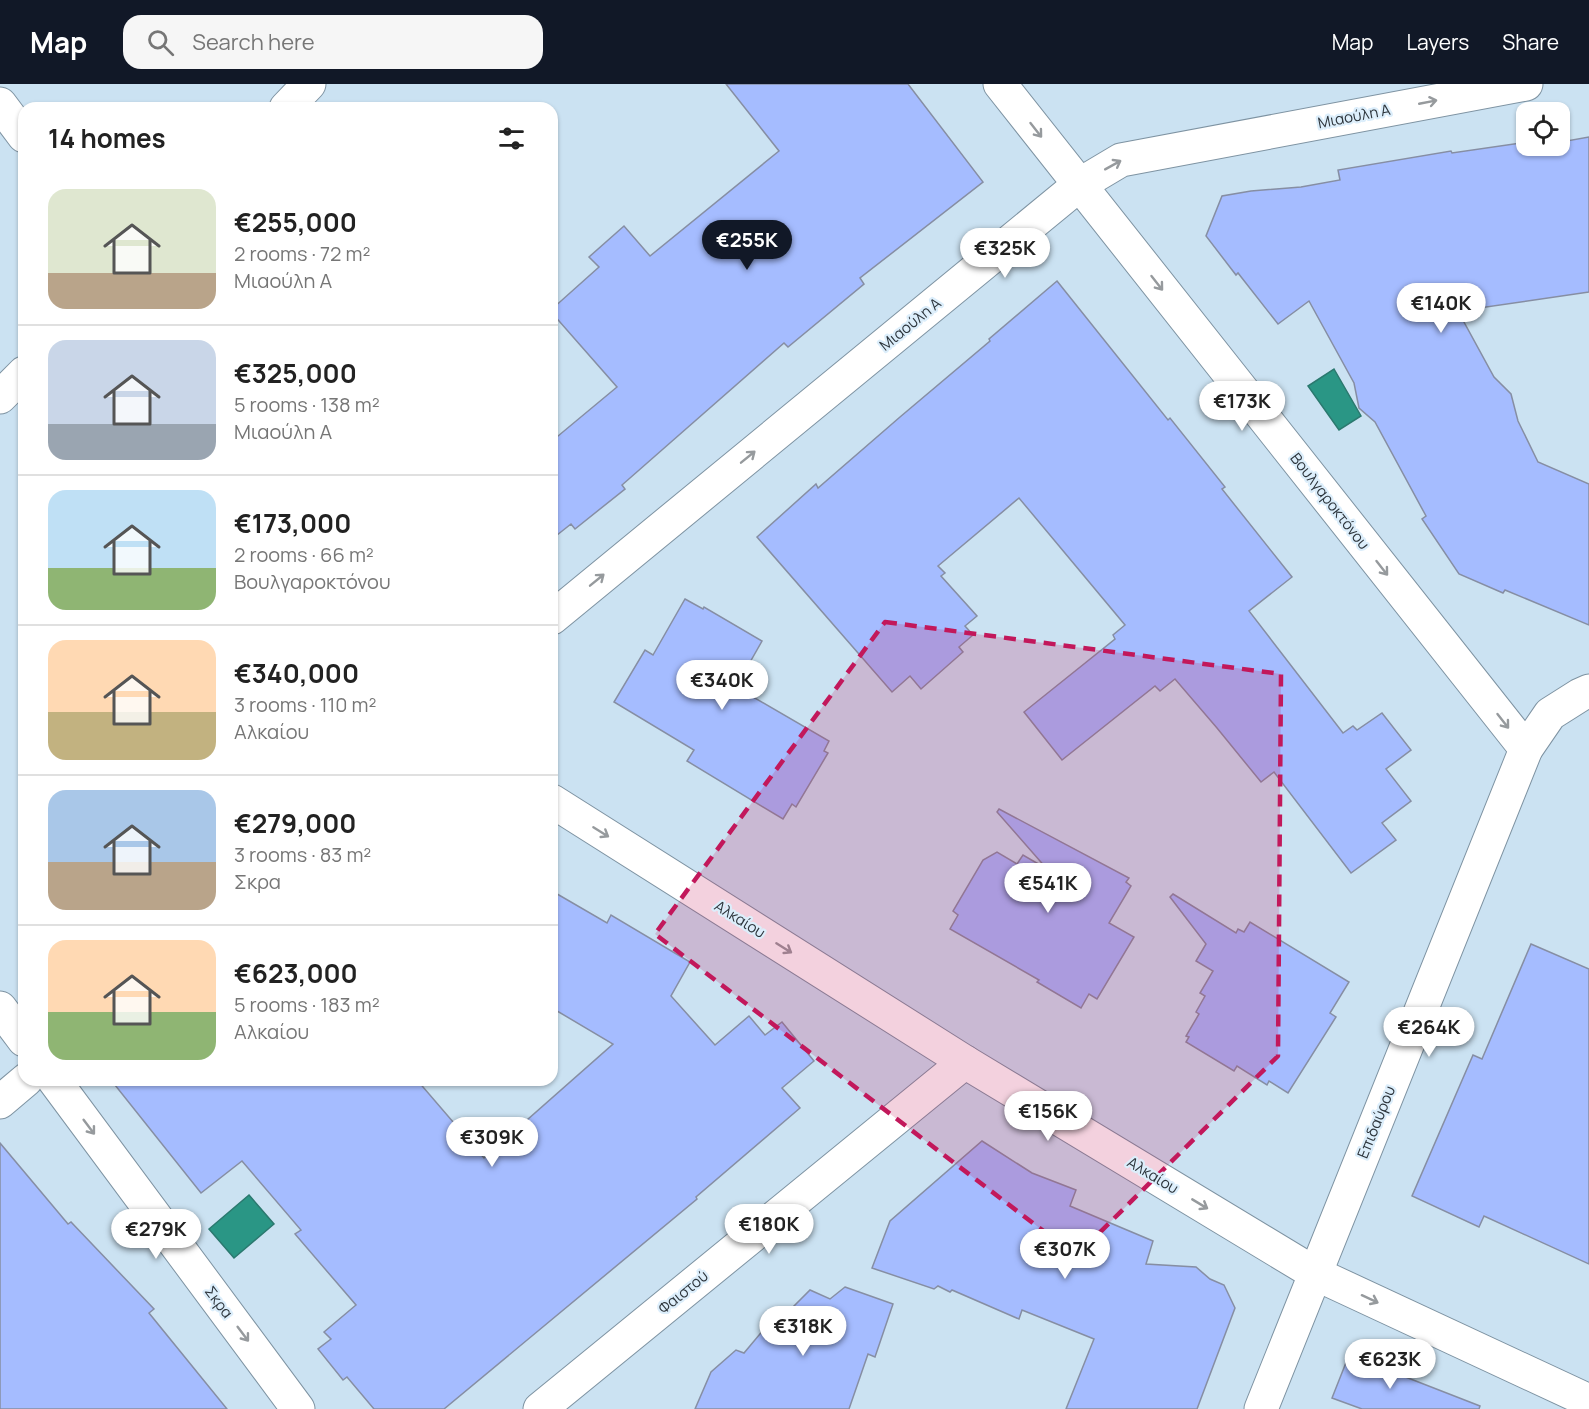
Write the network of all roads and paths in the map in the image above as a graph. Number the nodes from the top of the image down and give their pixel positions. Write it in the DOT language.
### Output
graph roads {
  1 [pos="309,84"];
  2 [pos="1000,84"];
  3 [pos="1526,84"];
  4 [pos="292,102"];
  5 [pos="0,104"];
  6 [pos="18,127"];
  7 [pos="1079,185"];
  8 [pos="18,379"];
  9 [pos="0,397"];
  10 [pos="558,613"];
  11 [pos="1589,691"];
  12 [pos="1526,749"];
  13 [pos="558,805"];
  14 [pos="0,1008"];
  15 [pos="18,1032"];
  16 [pos="965,1062"];
  17 [pos="19,1086"];
  18 [pos="58,1086"];
  19 [pos="0,1102"];
  20 [pos="1316,1274"];
  21 [pos="1589,1401"];
  22 [pos="298,1409"];
  23 [pos="540,1409"];
  24 [pos="1261,1409"];
  1 -- 4 [label="street"];
  2 -- 7 [label="street, Βουλγαροκτόνου, one-way"];
  7 -- 3 [label="street, Μιαούλη Α, one-way"];
  5 -- 6 [label="street"];
  10 -- 7 [label="street, Μιαούλη Α, one-way"];
  7 -- 12 [label="street, Βουλγαροκτόνου, one-way"];
  8 -- 9 [label="street"];
  11 -- 12 [label="street, Επιδαύρου"];
  12 -- 20 [label="street, Επιδαύρου"];
  13 -- 16 [label="street, Αλκαίου, one-way"];
  14 -- 15 [label="street"];
  16 -- 20 [label="street, Αλκαίου, one-way"];
  16 -- 23 [label="street, Φαιστού"];
  17 -- 19 [label="street"];
  18 -- 22 [label="street, Σκρα, one-way"];
  20 -- 21 [label="street, Αλκαίου, one-way"];
  20 -- 24 [label="street, Επιδαύρου"];
}
